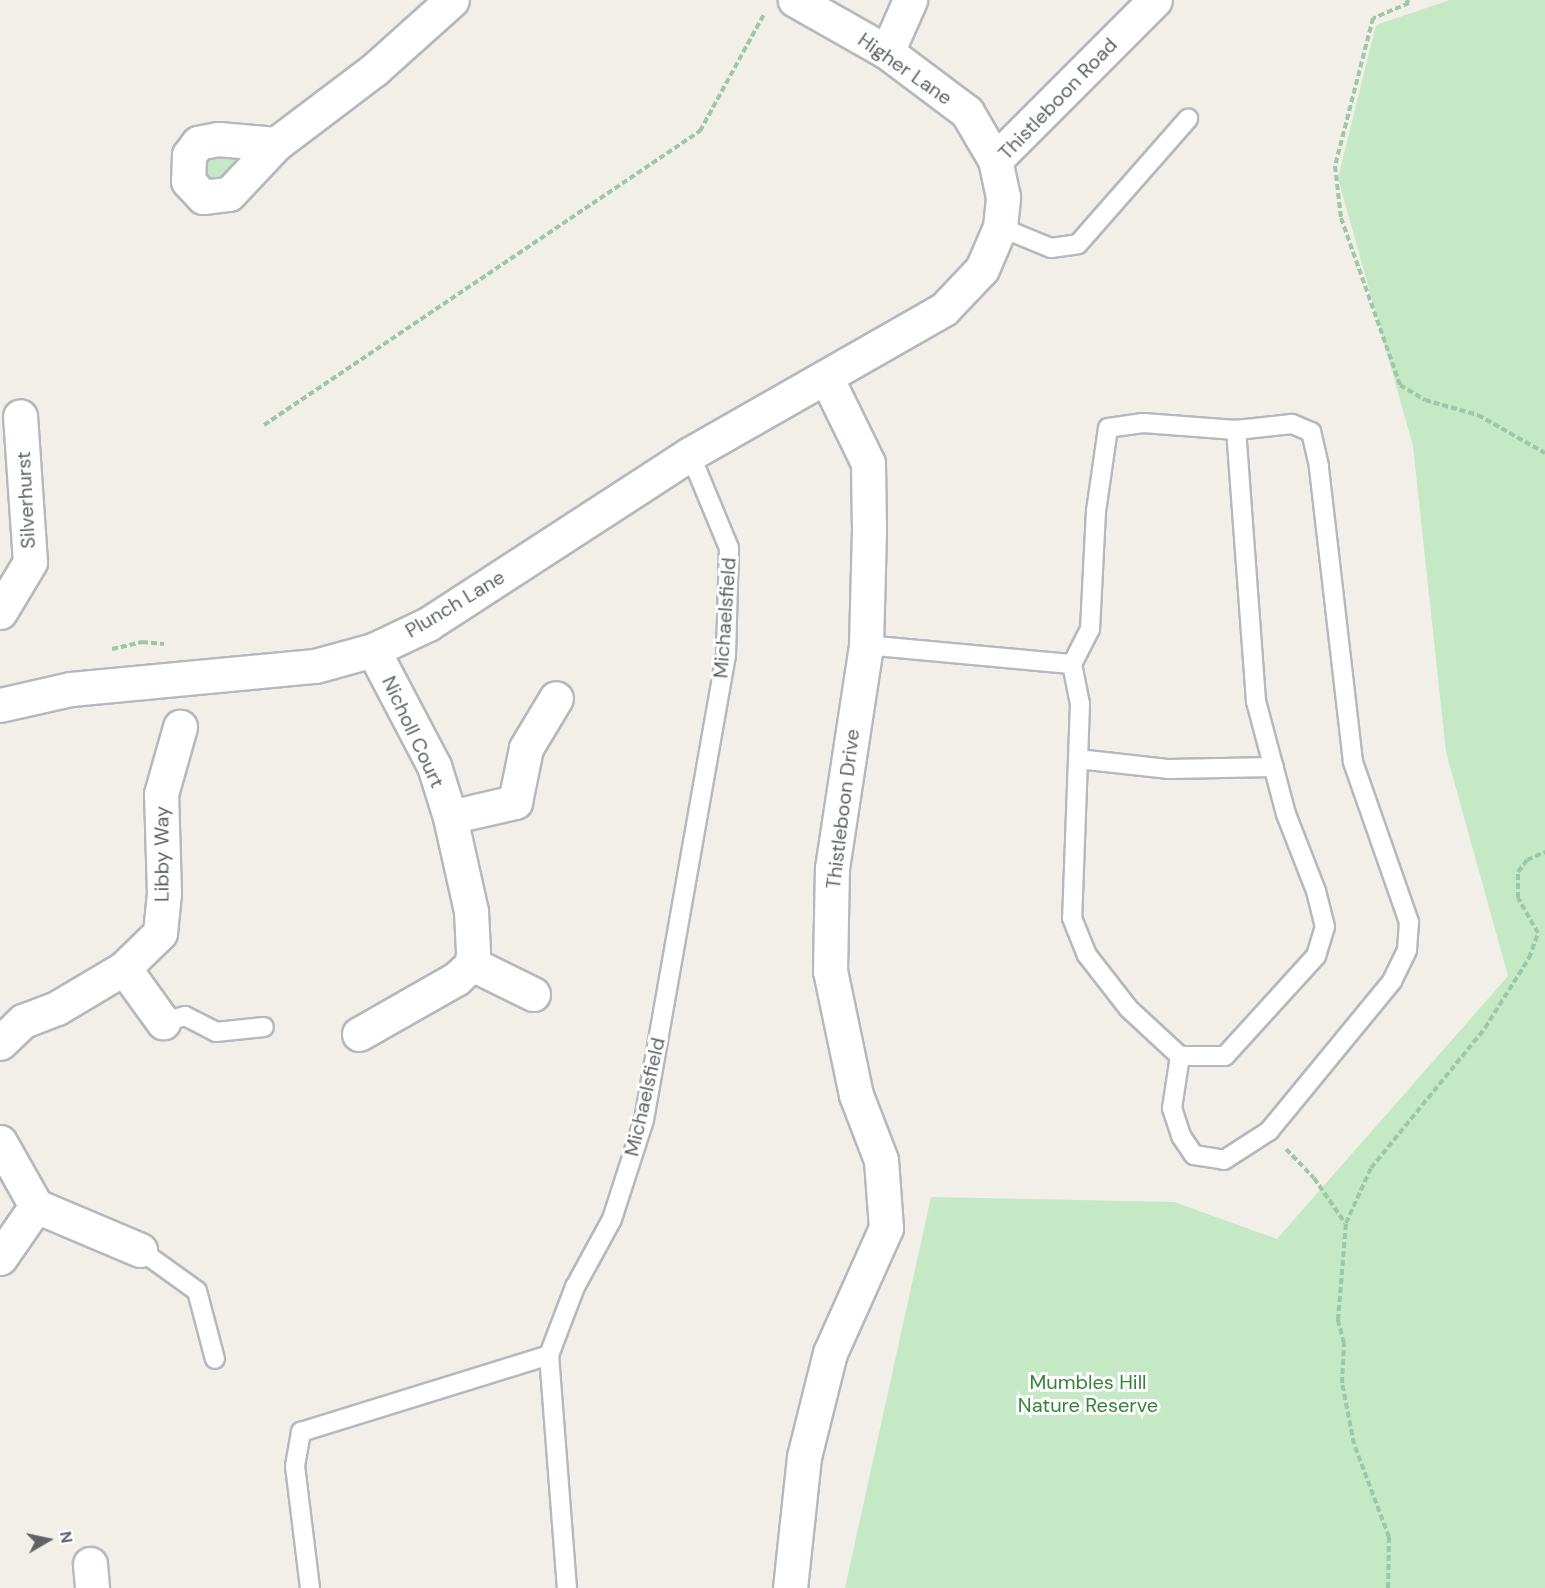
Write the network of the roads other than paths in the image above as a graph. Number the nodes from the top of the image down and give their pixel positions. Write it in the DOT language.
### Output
graph roads {
  1 [pos="452,0"];
  2 [pos="910,0"];
  3 [pos="1155,0"];
  4 [pos="781,5"];
  5 [pos="887,52"];
  6 [pos="1188,119"];
  7 [pos="276,144"];
  8 [pos="995,160"];
  9 [pos="1000,227"];
  10 [pos="826,377"];
  11 [pos="20,416"];
  12 [pos="1236,430"];
  13 [pos="690,454"];
  14 [pos="0,612"];
  15 [pos="866,645"];
  16 [pos="373,650"];
  17 [pos="1072,664"];
  18 [pos="556,698"];
  19 [pos="0,705"];
  20 [pos="180,727"];
  21 [pos="1078,759"];
  22 [pos="1274,767"];
  23 [pos="450,817"];
  24 [pos="472,964"];
  25 [pos="124,968"];
  26 [pos="533,994"];
  27 [pos="164,1022"];
  28 [pos="264,1027"];
  29 [pos="359,1034"];
  30 [pos="0,1043"];
  31 [pos="1180,1056"];
  32 [pos="0,1143"];
  33 [pos="36,1206"];
  34 [pos="140,1250"];
  35 [pos="0,1258"];
  36 [pos="549,1355"];
  37 [pos="215,1359"];
  38 [pos="310,1588"];
  39 [pos="567,1588"];
  40 [pos="790,1588"];
  1 -- 7 [label="street"];
  2 -- 5 [label="street"];
  3 -- 8 [label="street, Thistleboon Road"];
  4 -- 5 [label="street, Higher Lane"];
  5 -- 8 [label="street, Higher Lane"];
  6 -- 9 [label="lane"];
  8 -- 9 [label="street, Thistleboon Road"];
  9 -- 10 [label="street, Thistleboon Road"];
  10 -- 13 [label="street, Plunch Lane"];
  10 -- 15 [label="street, Thistleboon Drive"];
  11 -- 14 [label="street, Silverhurst"];
  12 -- 17 [label="lane"];
  12 -- 22 [label="lane"];
  12 -- 31 [label="lane"];
  13 -- 16 [label="street, Plunch Lane"];
  13 -- 36 [label="lane, Michaelsfield"];
  15 -- 17 [label="lane"];
  15 -- 40 [label="street, Thistleboon Drive"];
  16 -- 19 [label="street, Plunch Lane"];
  16 -- 23 [label="street, Nicholl Court"];
  17 -- 21 [label="lane"];
  18 -- 23 [label="street"];
  20 -- 25 [label="street, Libby Way"];
  21 -- 22 [label="lane"];
  21 -- 31 [label="lane"];
  22 -- 31 [label="lane"];
  23 -- 24 [label="street, Nicholl Court"];
  24 -- 26 [label="street"];
  24 -- 29 [label="street"];
  25 -- 27 [label="street"];
  25 -- 30 [label="street, Libby Way"];
  27 -- 28 [label="lane"];
  32 -- 33 [label="street"];
  33 -- 34 [label="street"];
  33 -- 35 [label="street"];
  34 -- 37 [label="lane"];
  36 -- 38 [label="lane"];
  36 -- 39 [label="lane"];
}
